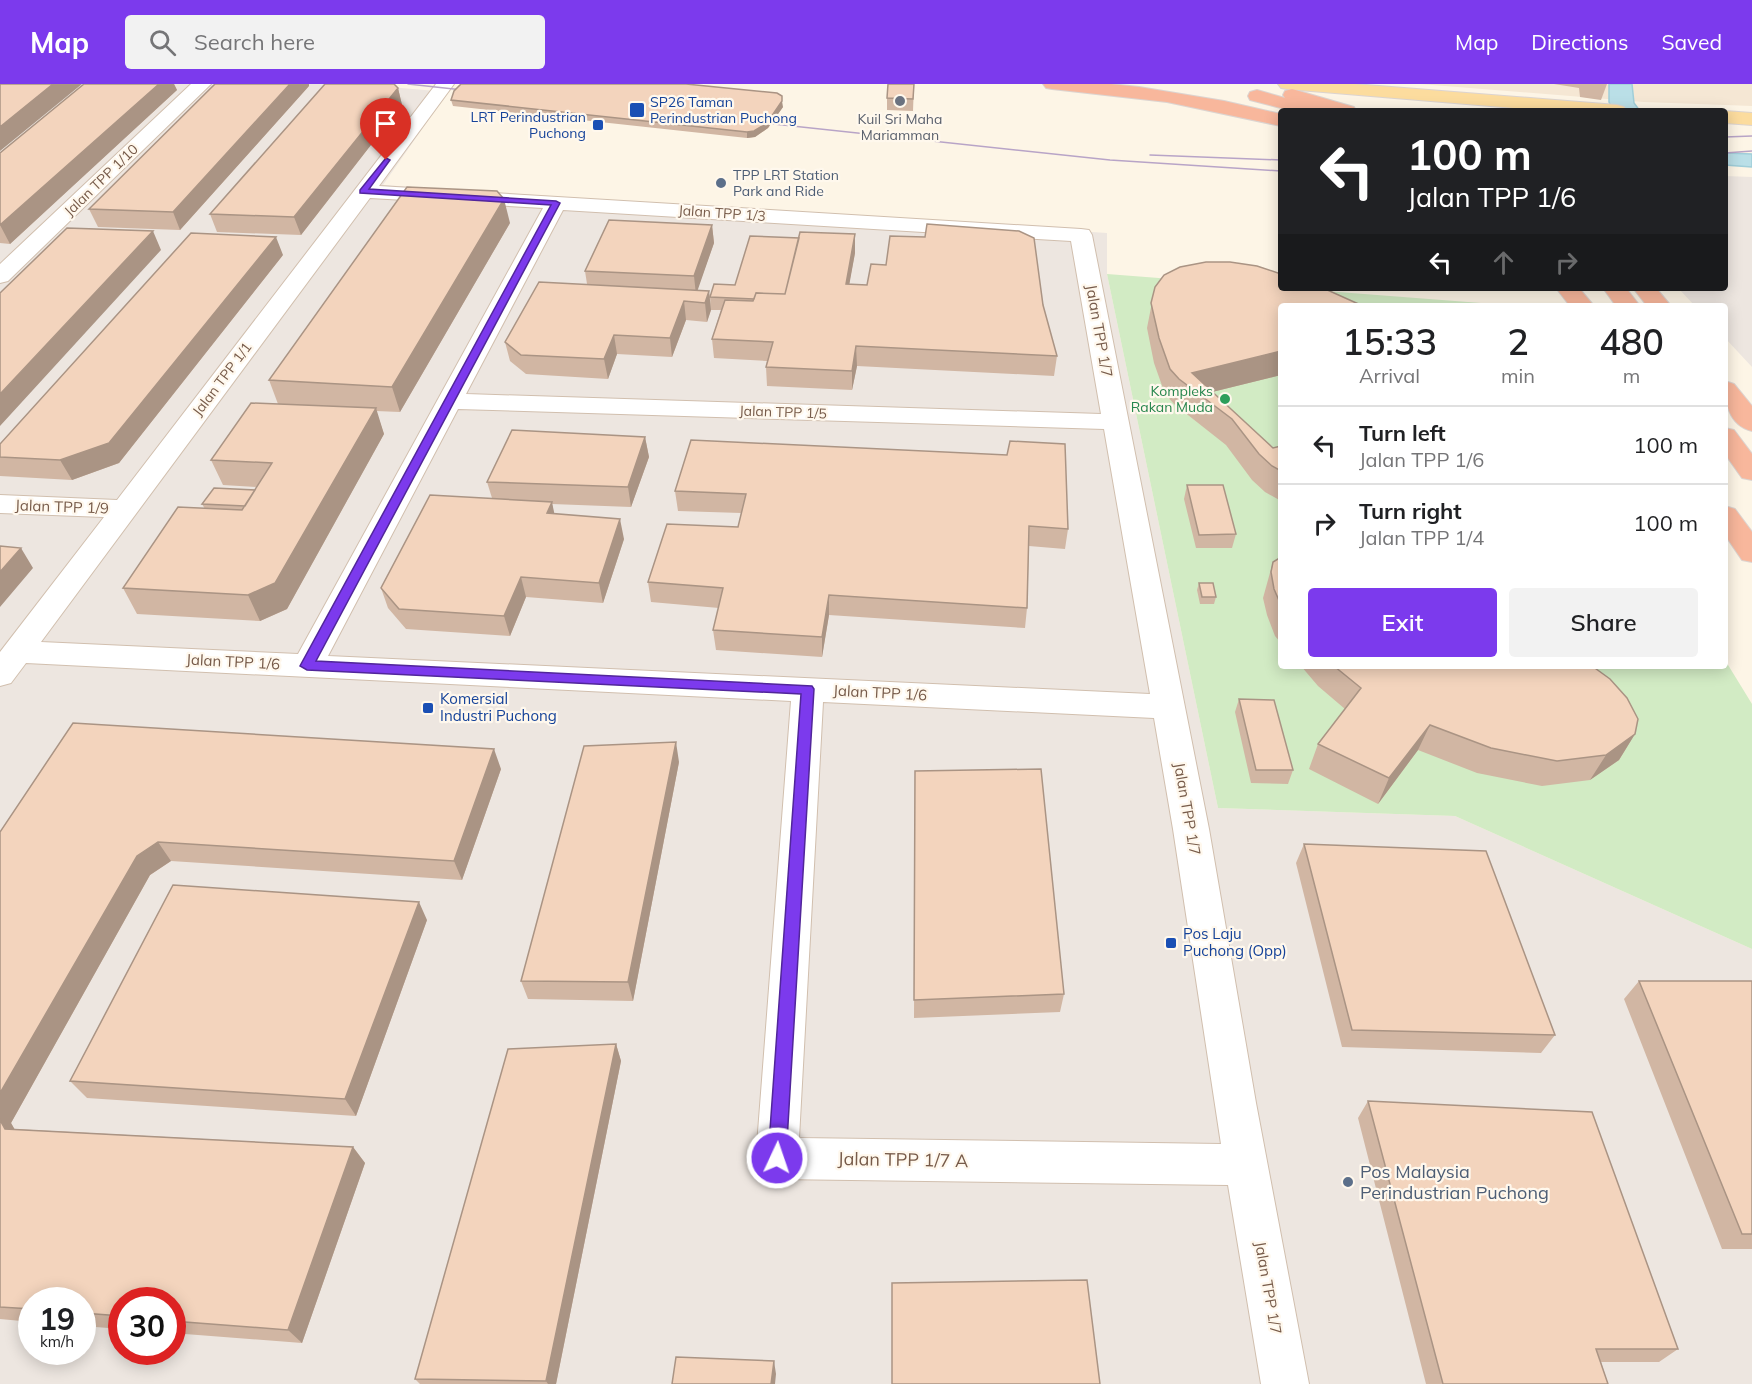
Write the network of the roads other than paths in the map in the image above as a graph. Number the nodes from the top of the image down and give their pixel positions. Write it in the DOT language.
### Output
graph roads {
  1 [pos="202,84"];
  2 [pos="445,84"];
  3 [pos="1052,84"];
  4 [pos="1193,84"];
  5 [pos="1244,84"];
  6 [pos="1287,84"];
  7 [pos="1303,108"];
  8 [pos="1337,108"];
  9 [pos="1580,108"];
  10 [pos="1728,117"];
  11 [pos="1278,119"];
  12 [pos="1752,119"];
  13 [pos="1728,135"];
  14 [pos="1752,137"];
  15 [pos="363,191"];
  16 [pos="556,203"];
  17 [pos="1081,235"];
  18 [pos="0,276"];
  19 [pos="1570,291"];
  20 [pos="1616,291"];
  21 [pos="1646,291"];
  22 [pos="1580,303"];
  23 [pos="1626,303"];
  24 [pos="1656,303"];
  25 [pos="1728,393"];
  26 [pos="450,401"];
  27 [pos="1115,422"];
  28 [pos="1752,423"];
  29 [pos="1728,440"];
  30 [pos="1752,472"];
  31 [pos="0,504"];
  32 [pos="125,509"];
  33 [pos="1728,519"];
  34 [pos="1752,554"];
  35 [pos="9,663"];
  36 [pos="307,666"];
  37 [pos="808,689"];
  38 [pos="1168,707"];
  39 [pos="1246,1165"];
  40 [pos="1285,1384"];
  1 -- 18 [label="street, Jalan TPP 1/10"];
  2 -- 15 [label="street, Jalan TPP 1/1"];
  3 -- 11 [label="highway"];
  4 -- 7 [label="highway"];
  5 -- 8 [label="highway"];
  6 -- 9 [label="main road"];
  10 -- 12 [label="main road"];
  13 -- 14 [label="main road"];
  15 -- 16 [label="street, Jalan TPP 1/3"];
  15 -- 32 [label="street, Jalan TPP 1/1"];
  16 -- 17 [label="street, Jalan TPP 1/3"];
  16 -- 26 [label="street"];
  17 -- 27 [label="street, Jalan TPP 1/7"];
  19 -- 22 [label="highway"];
  20 -- 23 [label="highway"];
  21 -- 24 [label="highway"];
  25 -- 28 [label="highway"];
  26 -- 27 [label="street, Jalan TPP 1/5"];
  26 -- 36 [label="street"];
  27 -- 38 [label="street, Jalan TPP 1/7"];
  29 -- 30 [label="highway"];
  31 -- 32 [label="street, Jalan TPP 1/9"];
  32 -- 35 [label="street, Jalan TPP 1/1"];
  33 -- 34 [label="highway"];
  35 -- 36 [label="street, Jalan TPP 1/6"];
  36 -- 37 [label="street, Jalan TPP 1/6"];
  37 -- 38 [label="street, Jalan TPP 1/6"];
  37 -- 39 [label="street, Jalan TPP 1/7 A"];
  38 -- 39 [label="street, Jalan TPP 1/7"];
  39 -- 40 [label="street, Jalan TPP 1/7"];
}
